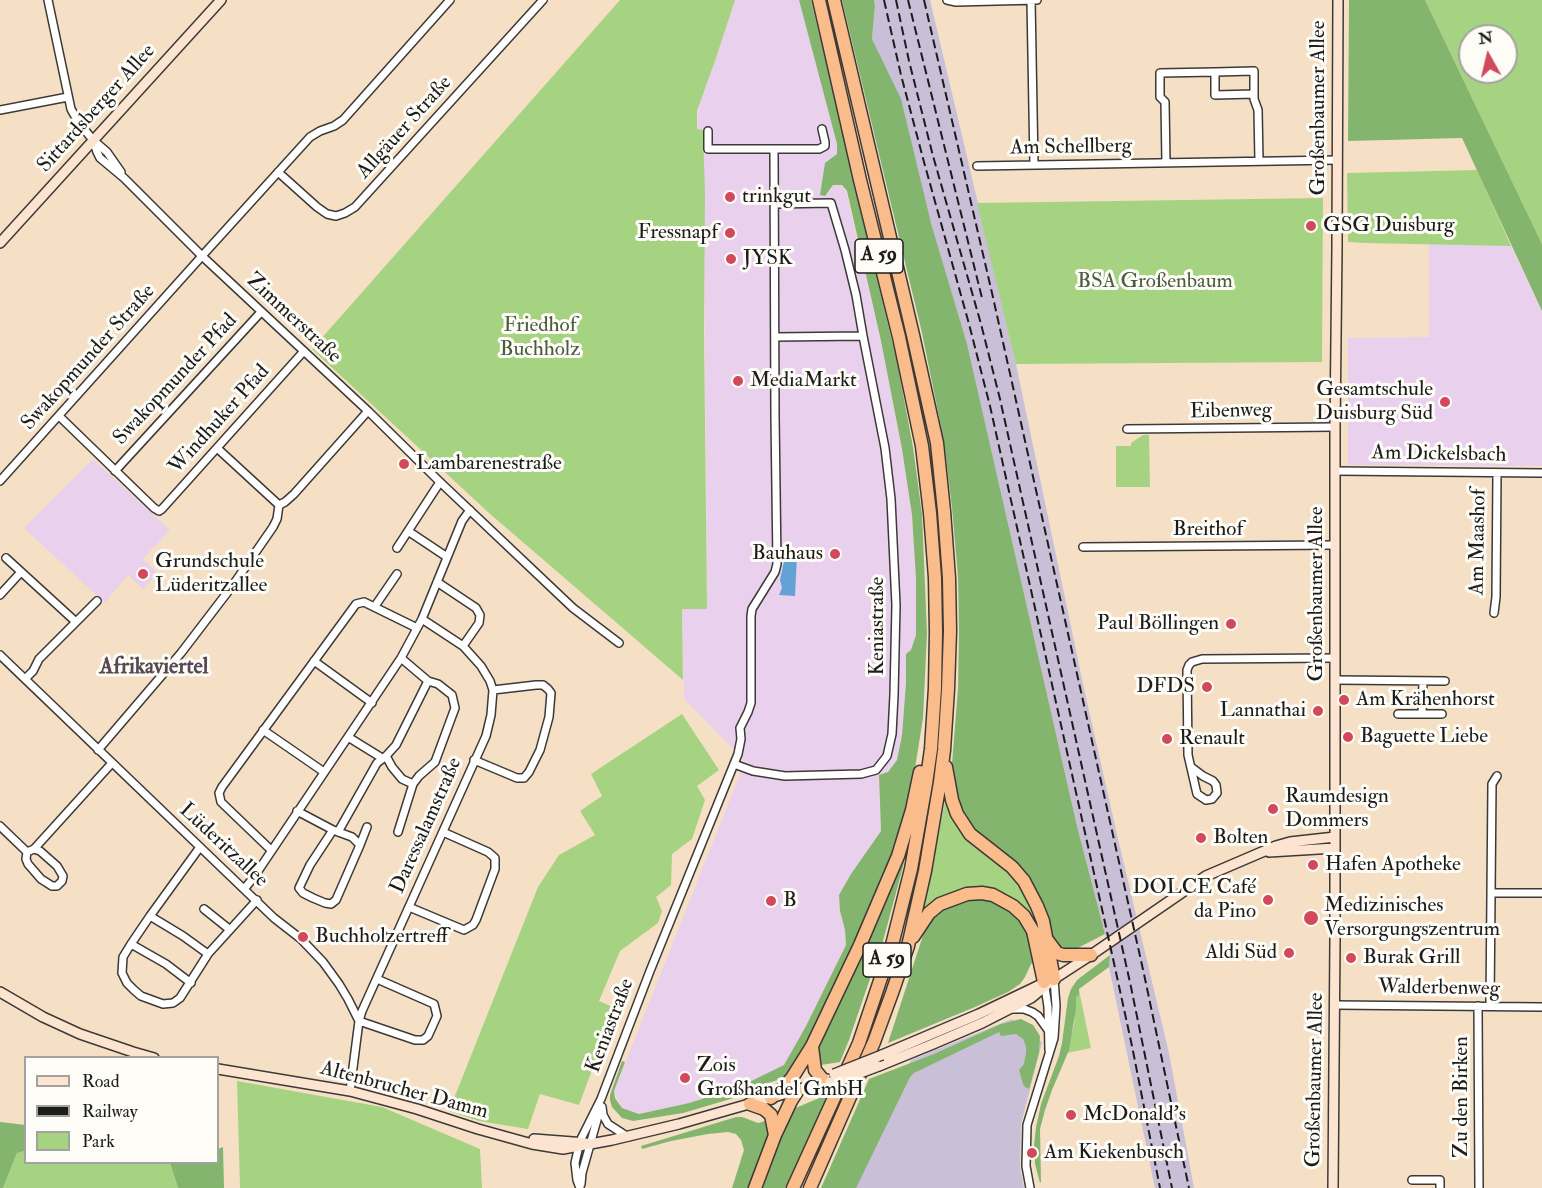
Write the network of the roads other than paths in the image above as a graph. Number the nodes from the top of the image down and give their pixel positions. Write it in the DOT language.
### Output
graph roads {
  1 [pos="48,0"];
  2 [pos="221,0"];
  3 [pos="450,0"];
  4 [pos="543,0"];
  5 [pos="819,0"];
  6 [pos="834,0"];
  7 [pos="947,0"];
  8 [pos="1031,0"];
  9 [pos="1037,0"];
  10 [pos="1338,0"];
  11 [pos="1215,72"];
  12 [pos="1254,94"];
  13 [pos="69,97"];
  14 [pos="0,110"];
  15 [pos="822,129"];
  16 [pos="708,131"];
  17 [pos="93,140"];
  18 [pos="774,149"];
  19 [pos="1337,160"];
  20 [pos="1259,161"];
  21 [pos="1166,163"];
  22 [pos="1034,165"];
  23 [pos="977,166"];
  24 [pos="278,172"];
  25 [pos="774,204"];
  26 [pos="0,243"];
  27 [pos="202,256"];
  28 [pos="261,312"];
  29 [pos="863,336"];
  30 [pos="775,337"];
  31 [pos="304,351"];
  32 [pos="368,411"];
  33 [pos="59,416"];
  34 [pos="1335,427"];
  35 [pos="1127,429"];
  36 [pos="218,448"];
  37 [pos="115,471"];
  38 [pos="1335,471"];
  39 [pos="1497,473"];
  40 [pos="1542,473"];
  41 [pos="0,481"];
  42 [pos="440,482"];
  43 [pos="279,505"];
  44 [pos="470,510"];
  45 [pos="408,531"];
  46 [pos="1335,545"];
  47 [pos="1083,547"];
  48 [pos="397,548"];
  49 [pos="447,557"];
  50 [pos="6,558"];
  51 [pos="21,572"];
  52 [pos="397,574"];
  53 [pos="437,582"];
  54 [pos="0,595"];
  55 [pos="97,601"];
  56 [pos="375,606"];
  57 [pos="1494,613"];
  58 [pos="422,619"];
  59 [pos="76,622"];
  60 [pos="417,628"];
  61 [pos="619,643"];
  62 [pos="463,646"];
  63 [pos="0,655"];
  64 [pos="401,658"];
  65 [pos="1335,658"];
  66 [pos="314,661"];
  67 [pos="25,679"];
  68 [pos="1335,680"];
  69 [pos="428,681"];
  70 [pos="1423,681"];
  71 [pos="1445,681"];
  72 [pos="493,690"];
  73 [pos="372,703"];
  74 [pos="1398,714"];
  75 [pos="1422,714"];
  76 [pos="1442,714"];
  77 [pos="933,719"];
  78 [pos="263,730"];
  79 [pos="348,736"];
  80 [pos="98,750"];
  81 [pos="944,750"];
  82 [pos="384,757"];
  83 [pos="474,760"];
  84 [pos="112,763"];
  85 [pos="734,764"];
  86 [pos="1191,766"];
  87 [pos="324,772"];
  88 [pos="1497,776"];
  89 [pos="413,784"];
  90 [pos="297,811"];
  91 [pos="0,826"];
  92 [pos="367,827"];
  93 [pos="335,831"];
  94 [pos="398,832"];
  95 [pos="443,832"];
  96 [pos="1335,837"];
  97 [pos="360,845"];
  98 [pos="200,847"];
  99 [pos="1335,848"];
  100 [pos="271,850"];
  101 [pos="31,851"];
  102 [pos="1260,853"];
  103 [pos="245,888"];
  104 [pos="1492,893"];
  105 [pos="1542,893"];
  106 [pos="257,900"];
  107 [pos="409,907"];
  108 [pos="204,909"];
  109 [pos="150,916"];
  110 [pos="229,929"];
  111 [pos="1047,940"];
  112 [pos="130,944"];
  113 [pos="908,946"];
  114 [pos="208,954"];
  115 [pos="1091,955"];
  116 [pos="377,979"];
  117 [pos="191,982"];
  118 [pos="1048,983"];
  119 [pos="0,992"];
  120 [pos="1335,1005"];
  121 [pos="1479,1006"];
  122 [pos="1490,1006"];
  123 [pos="1542,1007"];
  124 [pos="1009,1009"];
  125 [pos="359,1021"];
  126 [pos="1048,1030"];
  127 [pos="812,1046"];
  128 [pos="1049,1054"];
  129 [pos="147,1056"];
  130 [pos="219,1069"];
  131 [pos="830,1079"];
  132 [pos="798,1090"];
  133 [pos="350,1091"];
  134 [pos="771,1098"];
  135 [pos="601,1099"];
  136 [pos="750,1104"];
  137 [pos="775,1135"];
  138 [pos="628,1137"];
  139 [pos="579,1144"];
  140 [pos="591,1144"];
  141 [pos="1412,1180"];
  142 [pos="580,1188"];
  143 [pos="755,1188"];
  144 [pos="793,1188"];
  145 [pos="810,1188"];
  146 [pos="1030,1188"];
  147 [pos="1333,1188"];
  148 [pos="1440,1188"];
  149 [pos="1479,1188"];
  1 -- 13 [label="street, Zimmerstraße"];
  2 -- 17 [label="main road, Sittardsberger Allee"];
  3 -- 24 [label="street"];
  4 -- 24 [label="street, Allgäuer Straße"];
  5 -- 77 [label="highway, A 59"];
  6 -- 81 [label="highway, A 59"];
  7 -- 8 [label="street"];
  8 -- 9 [label="street"];
  8 -- 22 [label="street"];
  10 -- 19 [label="main road, Großenbaumer Allee"];
  11 -- 12 [label="street"];
  11 -- 12 [label="street"];
  11 -- 21 [label="street"];
  12 -- 20 [label="street"];
  13 -- 14 [label="street"];
  13 -- 17 [label="street, Zimmerstraße"];
  15 -- 18 [label="street"];
  16 -- 18 [label="street"];
  17 -- 26 [label="main road, Sittardsberger Allee"];
  17 -- 27 [label="street, Zimmerstraße"];
  18 -- 25 [label="street, Keniastraße"];
  19 -- 20 [label="street, Am Schellberg"];
  19 -- 34 [label="main road, Großenbaumer Allee"];
  20 -- 21 [label="street, Am Schellberg"];
  21 -- 22 [label="street, Am Schellberg"];
  22 -- 23 [label="street, Am Schellberg"];
  24 -- 27 [label="street"];
  25 -- 29 [label="street, Keniastraße"];
  25 -- 30 [label="street, Keniastraße"];
  27 -- 28 [label="street, Zimmerstraße"];
  27 -- 33 [label="street, Swakopmunder Straße"];
  28 -- 31 [label="street, Zimmerstraße"];
  28 -- 37 [label="street, Swakopmunder Pfad"];
  29 -- 30 [label="street"];
  29 -- 85 [label="street, Keniastraße"];
  30 -- 85 [label="street, Keniastraße"];
  31 -- 32 [label="street, Zimmerstraße"];
  31 -- 36 [label="street, Windhuker Pfad"];
  32 -- 42 [label="street, Zimmerstraße"];
  32 -- 43 [label="street"];
  33 -- 37 [label="street"];
  33 -- 41 [label="street, Swakopmunder Straße"];
  34 -- 35 [label="street, Eibenweg"];
  34 -- 38 [label="main road, Großenbaumer Allee"];
  36 -- 37 [label="street, Windhuker Pfad"];
  36 -- 43 [label="street"];
  38 -- 39 [label="street, Am Dickelsbach"];
  38 -- 46 [label="main road, Großenbaumer Allee"];
  39 -- 40 [label="street, Am Dickelsbach"];
  39 -- 57 [label="street, Am Maashof"];
  42 -- 44 [label="street, Zimmerstraße"];
  42 -- 45 [label="street"];
  43 -- 80 [label="street"];
  44 -- 49 [label="street"];
  44 -- 61 [label="street, Zimmerstraße"];
  45 -- 48 [label="street"];
  45 -- 49 [label="street"];
  46 -- 47 [label="street, Breithof"];
  46 -- 65 [label="main road, Großenbaumer Allee"];
  49 -- 53 [label="street"];
  50 -- 51 [label="street"];
  51 -- 54 [label="street"];
  51 -- 59 [label="street"];
  52 -- 56 [label="street"];
  53 -- 58 [label="street"];
  53 -- 62 [label="street"];
  55 -- 59 [label="street"];
  56 -- 60 [label="street"];
  56 -- 66 [label="street"];
  58 -- 60 [label="street"];
  58 -- 62 [label="street"];
  59 -- 67 [label="street"];
  60 -- 64 [label="street"];
  62 -- 72 [label="street"];
  63 -- 67 [label="street, Lüderitzallee"];
  64 -- 69 [label="street"];
  64 -- 73 [label="street"];
  65 -- 68 [label="main road, Großenbaumer Allee"];
  65 -- 86 [label="street"];
  66 -- 73 [label="street"];
  66 -- 78 [label="street"];
  67 -- 80 [label="street, Lüderitzallee"];
  68 -- 70 [label="street"];
  68 -- 96 [label="main road, Großenbaumer Allee"];
  69 -- 82 [label="street"];
  69 -- 89 [label="street"];
  70 -- 71 [label="street"];
  70 -- 75 [label="street"];
  72 -- 83 [label="street, Daressalamstraße"];
  72 -- 83 [label="street"];
  73 -- 79 [label="street"];
  74 -- 75 [label="street"];
  75 -- 76 [label="street"];
  77 -- 127 [label="highway"];
  77 -- 144 [label="highway, A 59"];
  78 -- 87 [label="street"];
  78 -- 100 [label="street"];
  79 -- 82 [label="street"];
  79 -- 87 [label="street"];
  80 -- 84 [label="street, Lüderitzallee"];
  81 -- 111 [label="highway"];
  81 -- 113 [label="highway, A 59"];
  82 -- 89 [label="street"];
  82 -- 93 [label="street"];
  83 -- 95 [label="street, Daressalamstraße"];
  84 -- 98 [label="street, Lüderitzallee"];
  84 -- 101 [label="street"];
  85 -- 135 [label="street, Keniastraße"];
  86 -- 86 [label="street"];
  87 -- 90 [label="street"];
  88 -- 104 [label="street"];
  89 -- 94 [label="street"];
  90 -- 93 [label="street"];
  90 -- 100 [label="street"];
  91 -- 101 [label="street"];
  92 -- 97 [label="street"];
  93 -- 97 [label="street"];
  93 -- 97 [label="street"];
  95 -- 107 [label="street, Daressalamstraße"];
  95 -- 107 [label="street"];
  96 -- 99 [label="main road, Großenbaumer Allee"];
  96 -- 102 [label="main road, Altenbrucher Damm"];
  98 -- 103 [label="street, Lüderitzallee"];
  98 -- 109 [label="street"];
  99 -- 102 [label="main road, Altenbrucher Damm"];
  99 -- 120 [label="main road, Großenbaumer Allee"];
  100 -- 103 [label="street"];
  101 -- 101 [label="street"];
  102 -- 115 [label="main road, Altenbrucher Damm"];
  103 -- 106 [label="street, Lüderitzallee"];
  104 -- 105 [label="street"];
  104 -- 122 [label="street"];
  106 -- 110 [label="street"];
  106 -- 125 [label="street, Lüderitzallee"];
  107 -- 116 [label="street, Daressalamstraße"];
  108 -- 110 [label="street"];
  109 -- 112 [label="street"];
  109 -- 114 [label="street"];
  110 -- 114 [label="street"];
  111 -- 115 [label="highway"];
  111 -- 118 [label="highway"];
  112 -- 117 [label="street"];
  112 -- 117 [label="street"];
  113 -- 118 [label="highway"];
  113 -- 145 [label="highway, A 59"];
  114 -- 117 [label="street"];
  115 -- 118 [label="main road, Altenbrucher Damm"];
  116 -- 125 [label="street, Daressalamstraße"];
  116 -- 125 [label="street"];
  118 -- 124 [label="main road, Altenbrucher Damm"];
  118 -- 126 [label="street"];
  118 -- 128 [label="street"];
  118 -- 131 [label="main road, Altenbrucher Damm, bridge"];
  119 -- 129 [label="main road"];
  120 -- 121 [label="street, Walderbenweg"];
  120 -- 147 [label="main road, Großenbaumer Allee"];
  121 -- 122 [label="street, Walderbenweg"];
  121 -- 149 [label="street, Zu den Birken"];
  122 -- 123 [label="street, Walderbenweg"];
  124 -- 126 [label="street"];
  124 -- 131 [label="main road, Altenbrucher Damm, bridge"];
  125 -- 133 [label="street"];
  126 -- 128 [label="street"];
  127 -- 131 [label="highway"];
  127 -- 134 [label="highway"];
  128 -- 146 [label="street"];
  130 -- 133 [label="main road, Altenbrucher Damm"];
  131 -- 132 [label="main road, Altenbrucher Damm"];
  132 -- 134 [label="main road, Altenbrucher Damm"];
  132 -- 137 [label="highway"];
  133 -- 139 [label="main road, Altenbrucher Damm"];
  134 -- 136 [label="main road, Altenbrucher Damm"];
  135 -- 138 [label="street, Keniastraße"];
  135 -- 139 [label="street, Keniastraße"];
  135 -- 140 [label="street, Keniastraße"];
  136 -- 137 [label="highway"];
  136 -- 138 [label="main road, Altenbrucher Damm"];
  137 -- 143 [label="highway"];
  138 -- 140 [label="main road, Altenbrucher Damm"];
  139 -- 140 [label="main road, Altenbrucher Damm"];
  139 -- 142 [label="street"];
  140 -- 142 [label="street"];
  141 -- 148 [label="street"];
}
